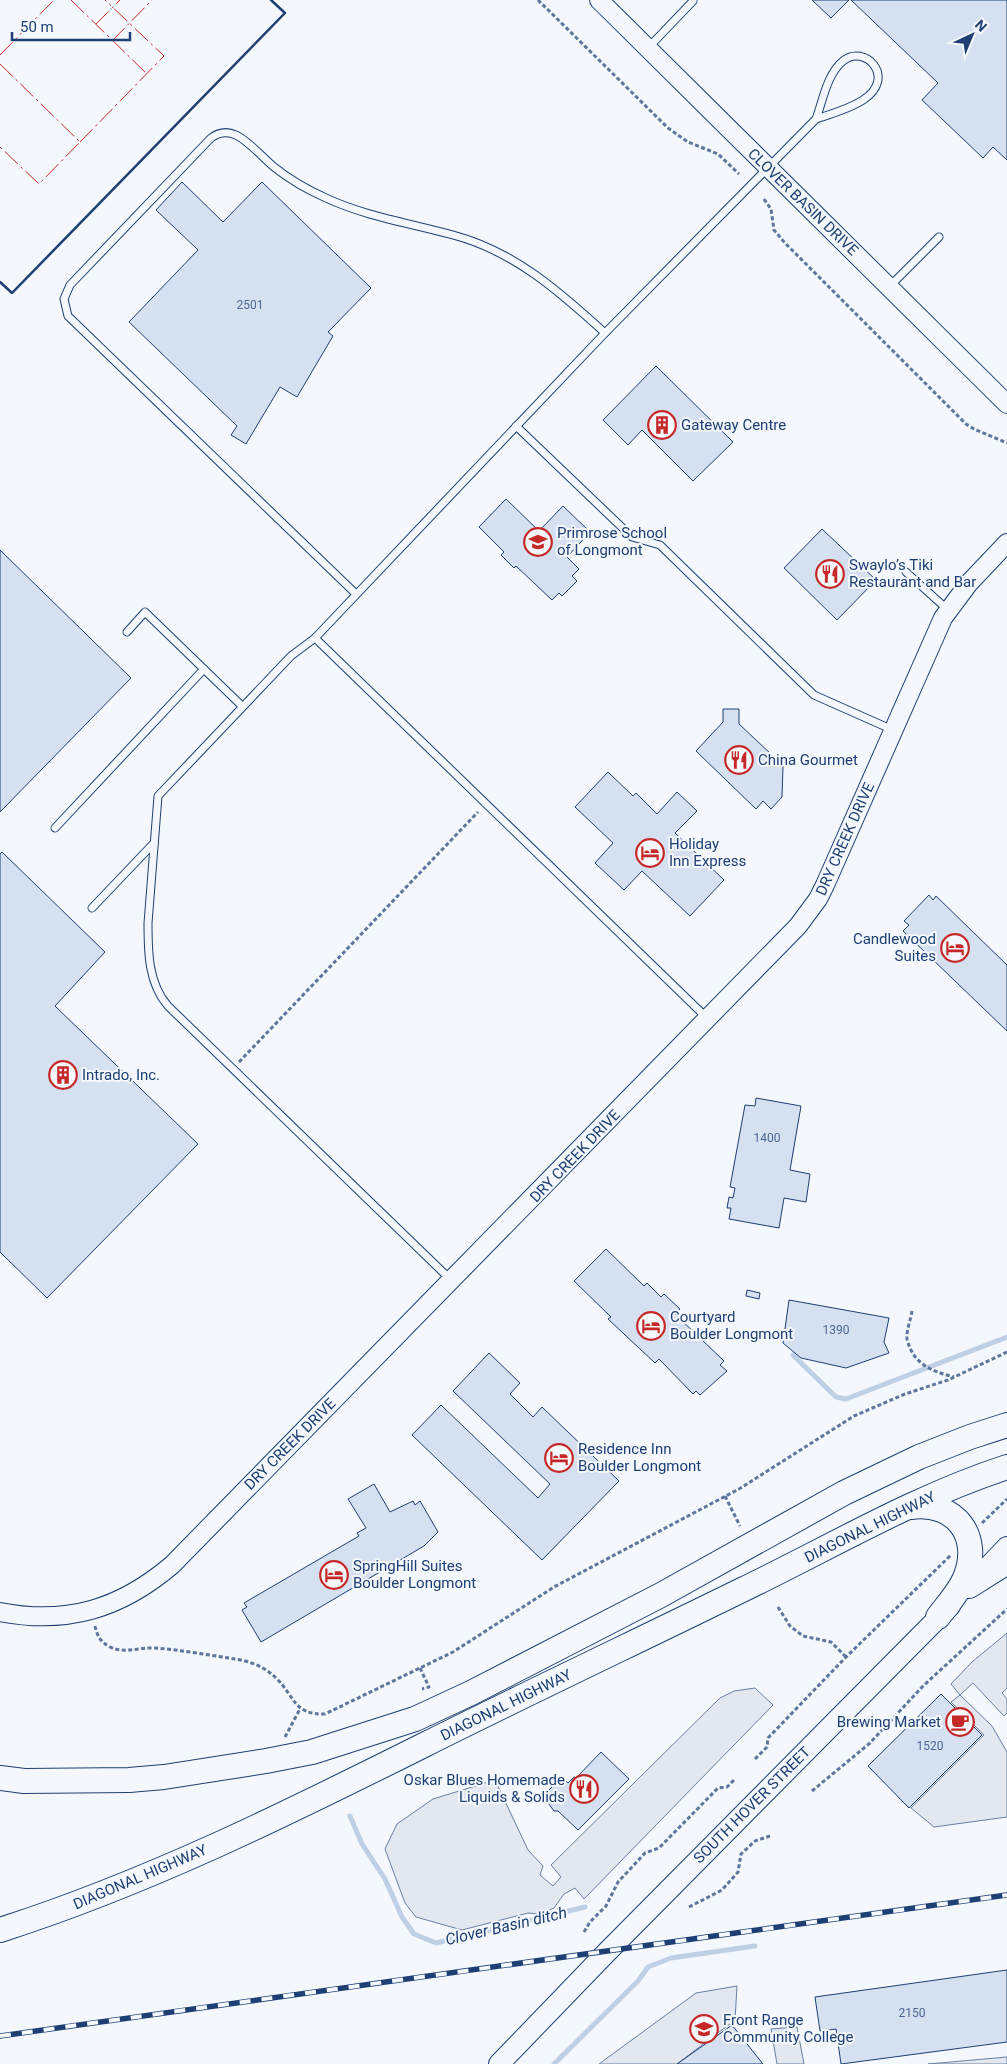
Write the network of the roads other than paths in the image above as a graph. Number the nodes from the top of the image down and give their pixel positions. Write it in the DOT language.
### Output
graph roads {
  1 [pos="599,0"];
  2 [pos="693,1"];
  3 [pos="647,48"];
  4 [pos="816,119"];
  5 [pos="768,168"];
  6 [pos="939,237"];
  7 [pos="890,287"];
  8 [pos="604,333"];
  9 [pos="1007,404"];
  10 [pos="516,426"];
  11 [pos="1007,543"];
  12 [pos="906,572"];
  13 [pos="356,594"];
  14 [pos="948,610"];
  15 [pos="127,632"];
  16 [pos="314,638"];
  17 [pos="204,669"];
  18 [pos="242,706"];
  19 [pos="894,730"];
  20 [pos="55,828"];
  21 [pos="154,843"];
  22 [pos="92,908"];
  23 [pos="708,1019"];
  24 [pos="452,1281"];
  25 [pos="1002,1425"];
  26 [pos="1007,1466"];
  27 [pos="904,1508"];
  28 [pos="1007,1547"];
  29 [pos="1007,1562"];
  30 [pos="969,1586"];
  31 [pos="0,1612"];
  32 [pos="938,1617"];
  33 [pos="0,1778"];
  34 [pos="0,1930"];
  35 [pos="499,2064"];
  1 -- 3 [label="street, CLOVER BASIN DRIVE"];
  2 -- 3 [label="lane"];
  3 -- 5 [label="street, CLOVER BASIN DRIVE"];
  4 -- 4 [label="lane"];
  4 -- 5 [label="lane"];
  5 -- 7 [label="street, CLOVER BASIN DRIVE"];
  5 -- 8 [label="lane"];
  6 -- 7 [label="lane"];
  7 -- 9 [label="street, CLOVER BASIN DRIVE"];
  8 -- 10 [label="lane"];
  8 -- 13 [label="lane"];
  10 -- 13 [label="lane"];
  10 -- 19 [label="lane"];
  11 -- 14 [label="street, DRY CREEK DRIVE"];
  12 -- 14 [label="lane"];
  13 -- 16 [label="lane"];
  14 -- 19 [label="street, DRY CREEK DRIVE"];
  15 -- 17 [label="lane"];
  16 -- 18 [label="lane"];
  16 -- 23 [label="lane"];
  17 -- 18 [label="lane"];
  17 -- 20 [label="lane"];
  18 -- 21 [label="lane"];
  19 -- 23 [label="street, DRY CREEK DRIVE"];
  21 -- 22 [label="lane"];
  21 -- 24 [label="lane"];
  23 -- 24 [label="street, DRY CREEK DRIVE"];
  24 -- 31 [label="street, DRY CREEK DRIVE"];
  25 -- 33 [label="highway, DIAGONAL HIGHWAY"];
  26 -- 27 [label="highway, DIAGONAL HIGHWAY"];
  27 -- 32 [label="highway"];
  27 -- 34 [label="highway, DIAGONAL HIGHWAY"];
  28 -- 30 [label="main road, SOUTH HOVER STREET"];
  29 -- 30 [label="highway"];
  30 -- 32 [label="main road, SOUTH HOVER STREET"];
  32 -- 35 [label="main road, SOUTH HOVER STREET"];
}
